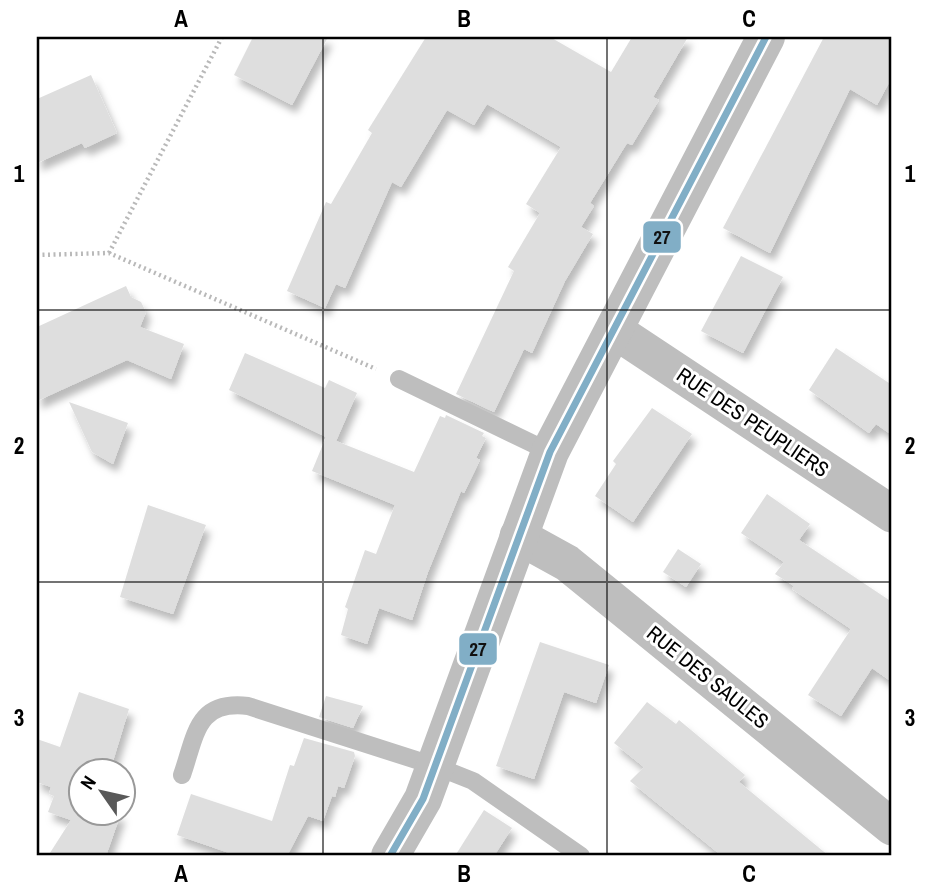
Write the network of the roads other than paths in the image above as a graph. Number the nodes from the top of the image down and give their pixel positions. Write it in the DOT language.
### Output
graph roads {
  1 [pos="766,37"];
  2 [pos="614,330"];
  3 [pos="399,379"];
  4 [pos="550,452"];
  5 [pos="892,514"];
  6 [pos="518,536"];
  7 [pos="435,766"];
  8 [pos="183,775"];
  9 [pos="892,827"];
  10 [pos="390,856"];
  11 [pos="581,856"];
  1 -- 2 [label="street"];
  2 -- 4 [label="street"];
  2 -- 5 [label="street, RUE DES PEUPLIERS"];
  3 -- 4 [label="lane"];
  4 -- 6 [label="street"];
  6 -- 7 [label="street"];
  6 -- 9 [label="street, RUE DES SAULES"];
  7 -- 8 [label="lane"];
  7 -- 10 [label="street"];
  7 -- 11 [label="lane"];
}
